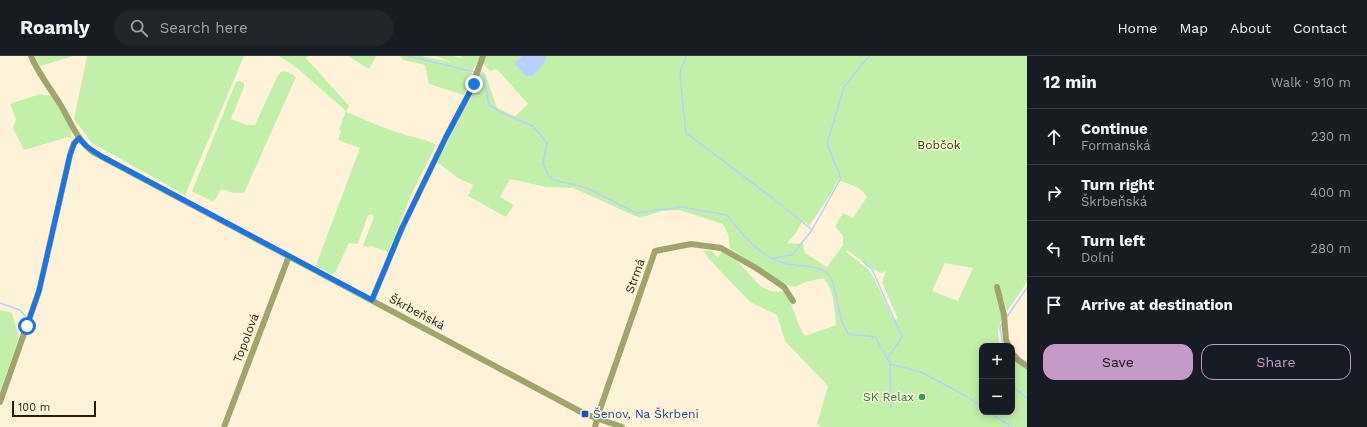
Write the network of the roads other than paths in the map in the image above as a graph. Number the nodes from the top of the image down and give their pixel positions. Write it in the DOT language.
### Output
graph roads {
  1 [pos="31,56"];
  2 [pos="483,56"];
  3 [pos="79,138"];
  4 [pos="289,256"];
  5 [pos="997,287"];
  6 [pos="372,300"];
  7 [pos="794,301"];
  8 [pos="1007,343"];
  9 [pos="1015,356"];
  10 [pos="1027,366"];
  11 [pos="0,402"];
  12 [pos="598,418"];
  13 [pos="224,427"];
  14 [pos="595,427"];
  15 [pos="622,427"];
  1 -- 3 [label="street, Škrbeňská"];
  2 -- 6 [label="street"];
  3 -- 4 [label="street, Škrbeňská"];
  3 -- 11 [label="street"];
  4 -- 6 [label="street, Škrbeňská"];
  4 -- 13 [label="street, Topolová"];
  5 -- 8 [label="street"];
  6 -- 12 [label="street, Škrbeňská"];
  7 -- 12 [label="street, Strmá"];
  9 -- 10 [label="street"];
  12 -- 14 [label="street"];
  12 -- 15 [label="street, Škrbeňská"];
}
